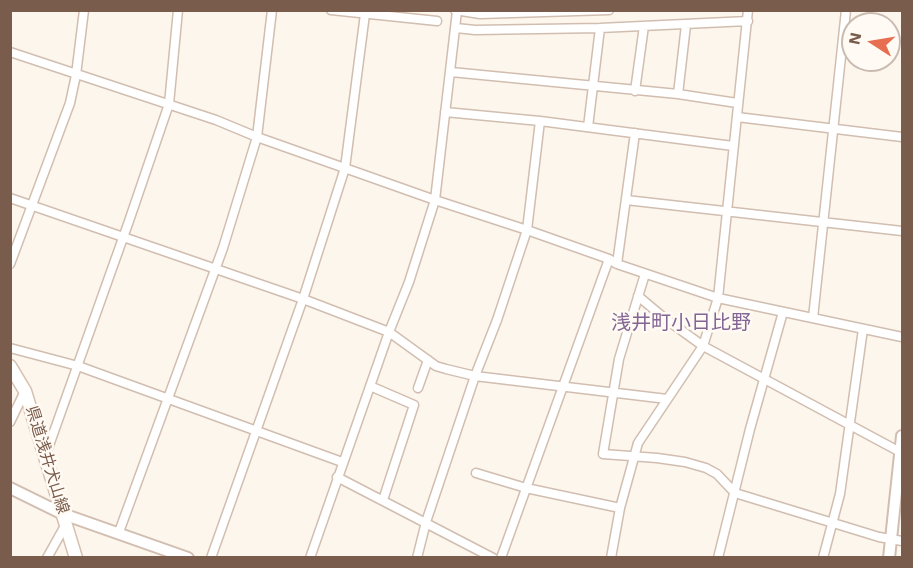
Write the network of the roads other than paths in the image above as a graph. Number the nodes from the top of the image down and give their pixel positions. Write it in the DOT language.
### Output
graph roads {
  1 [pos="84,10"];
  2 [pos="178,10"];
  3 [pos="272,10"];
  4 [pos="331,10"];
  5 [pos="609,10"];
  6 [pos="748,10"];
  7 [pos="846,10"];
  8 [pos="456,11"];
  9 [pos="596,11"];
  10 [pos="471,12"];
  11 [pos="531,12"];
  12 [pos="365,14"];
  13 [pos="437,21"];
  14 [pos="748,21"];
  15 [pos="686,25"];
  16 [pos="644,26"];
  17 [pos="456,28"];
  18 [pos="600,28"];
  19 [pos="10,52"];
  20 [pos="451,72"];
  21 [pos="76,75"];
  22 [pos="592,87"];
  23 [pos="635,91"];
  24 [pos="678,94"];
  25 [pos="737,103"];
  26 [pos="169,104"];
  27 [pos="445,112"];
  28 [pos="736,117"];
  29 [pos="540,121"];
  30 [pos="588,127"];
  31 [pos="834,129"];
  32 [pos="634,134"];
  33 [pos="257,137"];
  34 [pos="903,137"];
  35 [pos="733,146"];
  36 [pos="345,168"];
  37 [pos="10,198"];
  38 [pos="435,200"];
  39 [pos="626,200"];
  40 [pos="32,205"];
  41 [pos="726,213"];
  42 [pos="824,222"];
  43 [pos="527,230"];
  44 [pos="903,231"];
  45 [pos="124,236"];
  46 [pos="609,259"];
  47 [pos="10,264"];
  48 [pos="617,264"];
  49 [pos="215,268"];
  50 [pos="645,274"];
  51 [pos="638,296"];
  52 [pos="303,298"];
  53 [pos="718,298"];
  54 [pos="783,312"];
  55 [pos="813,318"];
  56 [pos="863,328"];
  57 [pos="389,332"];
  58 [pos="903,337"];
  59 [pos="703,345"];
  60 [pos="10,348"];
  61 [pos="428,360"];
  62 [pos="10,366"];
  63 [pos="78,366"];
  64 [pos="475,376"];
  65 [pos="764,379"];
  66 [pos="370,386"];
  67 [pos="563,386"];
  68 [pos="418,388"];
  69 [pos="25,391"];
  70 [pos="613,392"];
  71 [pos="167,399"];
  72 [pos="667,399"];
  73 [pos="10,422"];
  74 [pos="850,425"];
  75 [pos="257,430"];
  76 [pos="903,436"];
  77 [pos="45,453"];
  78 [pos="902,453"];
  79 [pos="634,456"];
  80 [pos="342,462"];
  81 [pos="476,473"];
  82 [pos="337,477"];
  83 [pos="10,488"];
  84 [pos="526,488"];
  85 [pos="735,494"];
  86 [pos="382,500"];
  87 [pos="620,508"];
  88 [pos="65,519"];
  89 [pos="426,522"];
  90 [pos="833,522"];
  91 [pos="119,532"];
  92 [pos="897,540"];
  93 [pos="47,558"];
  94 [pos="76,558"];
  95 [pos="188,558"];
  96 [pos="212,558"];
  97 [pos="310,558"];
  98 [pos="417,558"];
  99 [pos="493,558"];
  100 [pos="501,558"];
  101 [pos="611,558"];
  102 [pos="718,558"];
  103 [pos="823,558"];
  104 [pos="889,558"];
  1 -- 21 [label="street"];
  2 -- 26 [label="street"];
  3 -- 33 [label="street"];
  4 -- 12 [label="street"];
  5 -- 9 [label="street"];
  6 -- 14 [label="street"];
  7 -- 31 [label="street"];
  8 -- 10 [label="street"];
  8 -- 17 [label="street"];
  9 -- 11 [label="street"];
  10 -- 11 [label="street"];
  12 -- 13 [label="street"];
  12 -- 36 [label="street"];
  14 -- 15 [label="street"];
  14 -- 25 [label="street"];
  15 -- 16 [label="street"];
  15 -- 24 [label="street"];
  16 -- 18 [label="street"];
  16 -- 23 [label="street"];
  17 -- 18 [label="street"];
  17 -- 20 [label="street"];
  18 -- 22 [label="street"];
  19 -- 21 [label="street"];
  20 -- 22 [label="street"];
  20 -- 27 [label="street"];
  21 -- 26 [label="street"];
  21 -- 40 [label="street"];
  22 -- 23 [label="street"];
  22 -- 30 [label="street"];
  23 -- 24 [label="street"];
  24 -- 25 [label="street"];
  25 -- 28 [label="street"];
  26 -- 33 [label="street"];
  26 -- 45 [label="street"];
  27 -- 29 [label="street"];
  27 -- 38 [label="street"];
  28 -- 31 [label="street"];
  28 -- 35 [label="street"];
  29 -- 30 [label="street"];
  29 -- 43 [label="street"];
  30 -- 32 [label="street"];
  31 -- 34 [label="street"];
  31 -- 42 [label="street"];
  32 -- 35 [label="street"];
  32 -- 39 [label="street"];
  33 -- 36 [label="street"];
  33 -- 49 [label="street"];
  35 -- 41 [label="street"];
  36 -- 38 [label="street"];
  36 -- 52 [label="street"];
  37 -- 40 [label="street"];
  38 -- 43 [label="street"];
  38 -- 57 [label="street"];
  39 -- 41 [label="street"];
  39 -- 48 [label="street"];
  40 -- 45 [label="street"];
  40 -- 47 [label="street"];
  41 -- 42 [label="street"];
  41 -- 53 [label="street"];
  42 -- 44 [label="street"];
  42 -- 55 [label="street"];
  43 -- 46 [label="street"];
  43 -- 64 [label="street"];
  45 -- 49 [label="street"];
  45 -- 63 [label="street"];
  46 -- 48 [label="street"];
  46 -- 67 [label="street"];
  48 -- 50 [label="street"];
  49 -- 52 [label="street"];
  49 -- 71 [label="street"];
  50 -- 51 [label="street"];
  50 -- 53 [label="street"];
  51 -- 59 [label="street"];
  51 -- 70 [label="street"];
  52 -- 57 [label="street"];
  52 -- 75 [label="street"];
  53 -- 54 [label="street"];
  53 -- 59 [label="street"];
  54 -- 55 [label="street"];
  54 -- 65 [label="street"];
  55 -- 56 [label="street"];
  56 -- 58 [label="street"];
  56 -- 74 [label="street"];
  57 -- 61 [label="street"];
  57 -- 66 [label="street"];
  59 -- 65 [label="street"];
  59 -- 72 [label="street"];
  60 -- 63 [label="street"];
  61 -- 64 [label="street"];
  61 -- 68 [label="street"];
  62 -- 69 [label="main road, 県道浅井犬山線"];
  63 -- 71 [label="street"];
  63 -- 77 [label="street"];
  64 -- 67 [label="street"];
  64 -- 89 [label="street"];
  65 -- 74 [label="street"];
  65 -- 85 [label="street"];
  66 -- 80 [label="street"];
  66 -- 86 [label="street"];
  67 -- 70 [label="street"];
  67 -- 84 [label="street"];
  69 -- 73 [label="street"];
  69 -- 77 [label="main road, 県道浅井犬山線"];
  70 -- 72 [label="street"];
  70 -- 79 [label="street"];
  71 -- 75 [label="street"];
  71 -- 91 [label="street"];
  72 -- 79 [label="street"];
  74 -- 78 [label="street"];
  74 -- 90 [label="street"];
  75 -- 80 [label="street"];
  75 -- 96 [label="street"];
  76 -- 78 [label="street"];
  77 -- 88 [label="main road, 県道浅井犬山線"];
  78 -- 92 [label="street"];
  79 -- 85 [label="street"];
  79 -- 87 [label="street"];
  80 -- 82 [label="street"];
  81 -- 84 [label="street"];
  82 -- 86 [label="street"];
  82 -- 97 [label="street"];
  83 -- 88 [label="street"];
  84 -- 87 [label="street"];
  84 -- 100 [label="street"];
  85 -- 90 [label="street"];
  85 -- 102 [label="street"];
  86 -- 89 [label="street"];
  87 -- 101 [label="street"];
  88 -- 91 [label="street"];
  88 -- 93 [label="street"];
  88 -- 94 [label="main road, 県道浅井犬山線"];
  89 -- 98 [label="street"];
  89 -- 99 [label="street"];
  90 -- 92 [label="street"];
  90 -- 103 [label="street"];
  91 -- 95 [label="street"];
  92 -- 104 [label="street"];
}
